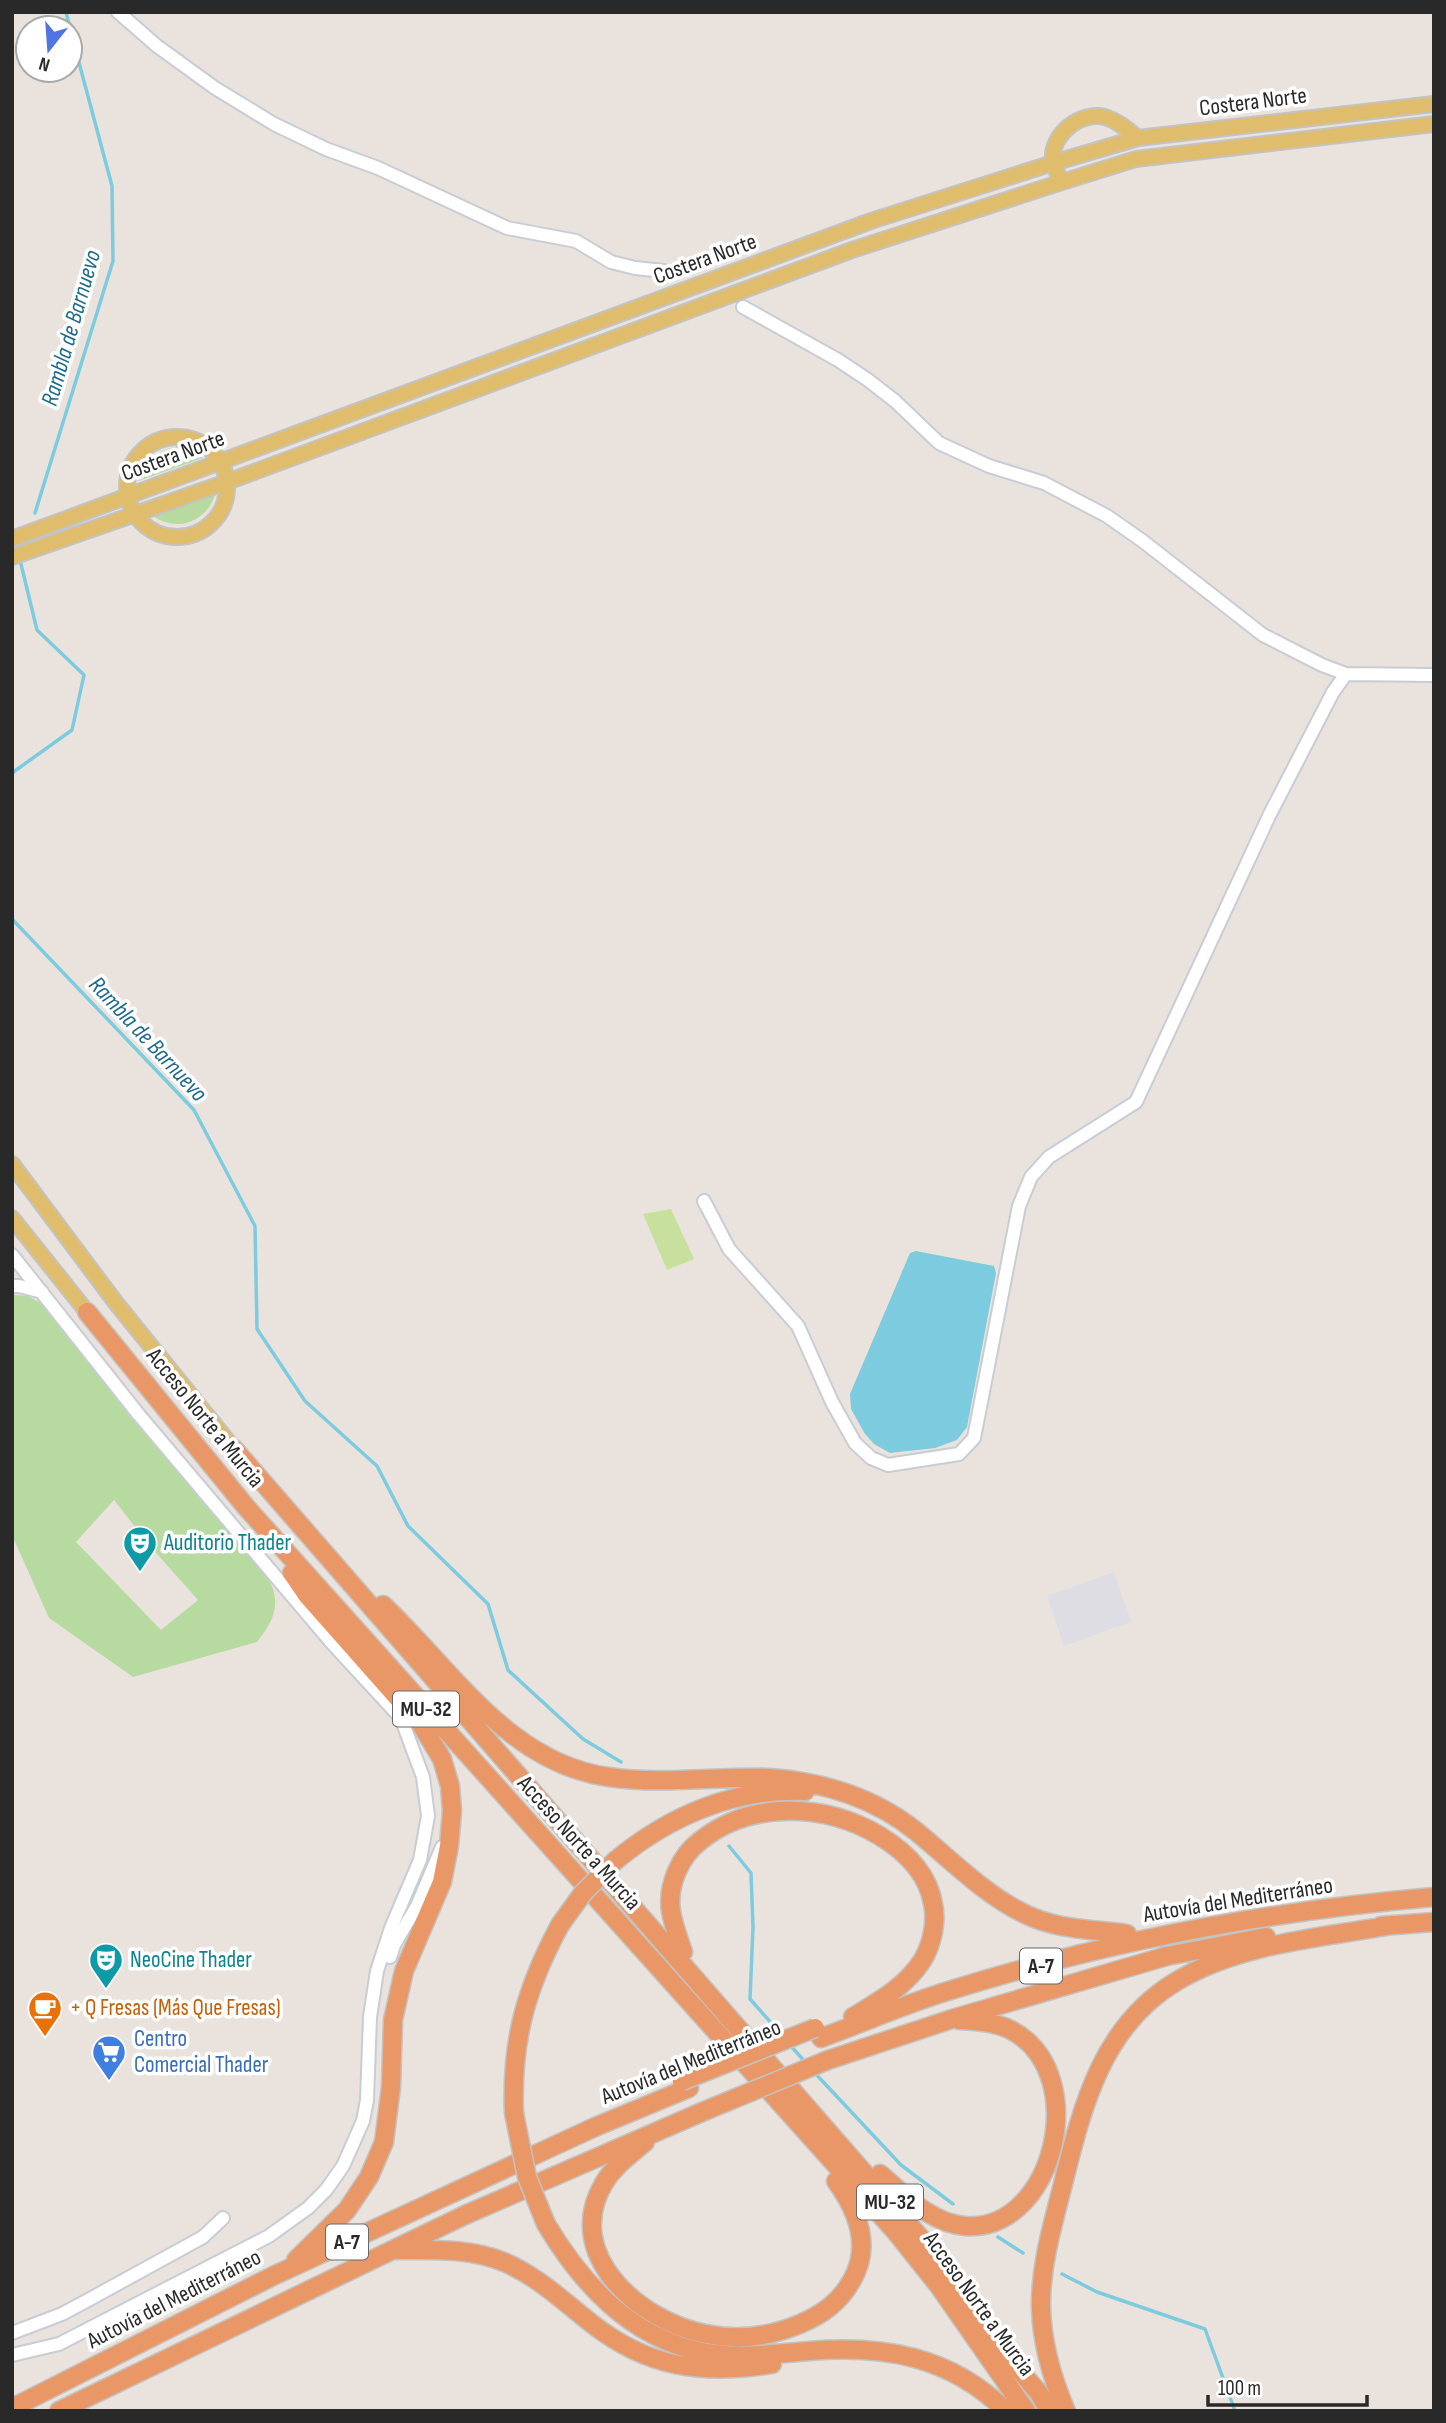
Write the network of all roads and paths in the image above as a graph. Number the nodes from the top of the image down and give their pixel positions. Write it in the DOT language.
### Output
graph roads {
  1 [pos="118,12"];
  2 [pos="1434,104"];
  3 [pos="1434,124"];
  4 [pos="1138,138"];
  5 [pos="1053,163"];
  6 [pos="1062,182"];
  7 [pos="664,271"];
  8 [pos="743,307"];
  9 [pos="221,463"];
  10 [pos="227,482"];
  11 [pos="127,497"];
  12 [pos="134,514"];
  13 [pos="12,539"];
  14 [pos="12,557"];
  15 [pos="1346,674"];
  16 [pos="1434,675"];
  17 [pos="12,1164"];
  18 [pos="704,1201"];
  19 [pos="12,1218"];
  20 [pos="12,1255"];
  21 [pos="12,1286"];
  22 [pos="42,1292"];
  23 [pos="87,1312"];
  24 [pos="234,1449"];
  25 [pos="246,1507"];
  26 [pos="351,1575"];
  27 [pos="452,1811"];
  28 [pos="896,1817"];
  29 [pos="1434,1897"];
  30 [pos="1267,1916"];
  31 [pos="1434,1922"];
  32 [pos="1392,1925"];
  33 [pos="1126,1934"];
  34 [pos="683,1952"];
  35 [pos="370,2017"];
  36 [pos="853,2017"];
  37 [pos="952,2019"];
  38 [pos="818,2033"];
  39 [pos="685,2084"];
  40 [pos="774,2097"];
  41 [pos="660,2129"];
  42 [pos="880,2174"];
  43 [pos="223,2218"];
  44 [pos="395,2250"];
  45 [pos="296,2260"];
  46 [pos="273,2276"];
  47 [pos="12,2333"];
  48 [pos="863,2349"];
  49 [pos="12,2355"];
  50 [pos="1039,2393"];
  51 [pos="12,2408"];
  52 [pos="59,2411"];
  53 [pos="1006,2411"];
  54 [pos="1026,2411"];
  55 [pos="1049,2411"];
  56 [pos="1066,2411"];
  1 -- 7 [label="street"];
  2 -- 4 [label="main road, Costera Norte"];
  3 -- 6 [label="main road, Costera Norte"];
  4 -- 5 [label="main road, Costera Norte"];
  4 -- 5 [label="main road"];
  5 -- 6 [label="main road"];
  5 -- 9 [label="main road, Costera Norte"];
  6 -- 10 [label="main road, Costera Norte"];
  8 -- 15 [label="street"];
  9 -- 10 [label="main road"];
  9 -- 11 [label="main road, Costera Norte"];
  9 -- 11 [label="main road"];
  10 -- 12 [label="main road, Costera Norte"];
  10 -- 12 [label="main road"];
  11 -- 12 [label="main road"];
  11 -- 13 [label="main road, Costera Norte"];
  12 -- 14 [label="main road, Costera Norte"];
  15 -- 16 [label="street"];
  15 -- 18 [label="street"];
  17 -- 24 [label="main road"];
  19 -- 23 [label="main road"];
  20 -- 22 [label="street"];
  21 -- 22 [label="street"];
  22 -- 35 [label="street"];
  23 -- 25 [label="highway, Acceso Norte a Murcia / MU-32"];
  24 -- 26 [label="highway"];
  24 -- 50 [label="highway, Acceso Norte a Murcia / MU-32"];
  25 -- 27 [label="highway"];
  25 -- 40 [label="highway, Acceso Norte a Murcia / MU-32"];
  26 -- 28 [label="highway"];
  26 -- 34 [label="highway"];
  27 -- 35 [label="street"];
  27 -- 45 [label="highway"];
  28 -- 33 [label="highway"];
  28 -- 48 [label="highway, bridge"];
  29 -- 30 [label="highway, Autovía del Mediterráneo / A-7"];
  30 -- 33 [label="highway"];
  30 -- 38 [label="highway, Autovía del Mediterráneo / A-7"];
  31 -- 32 [label="highway, Autovía del Mediterráneo / A-7"];
  32 -- 37 [label="highway, Autovía del Mediterráneo / A-7"];
  32 -- 56 [label="highway"];
  33 -- 36 [label="highway"];
  34 -- 36 [label="highway"];
  34 -- 42 [label="highway"];
  35 -- 49 [label="street"];
  36 -- 38 [label="highway"];
  37 -- 41 [label="highway, Autovía del Mediterráneo / A-7, bridge"];
  37 -- 42 [label="highway"];
  38 -- 39 [label="highway, Autovía del Mediterráneo / A-7"];
  39 -- 45 [label="highway"];
  39 -- 46 [label="highway, Autovía del Mediterráneo / A-7"];
  40 -- 41 [label="highway"];
  40 -- 54 [label="highway, Acceso Norte a Murcia / MU-32"];
  41 -- 44 [label="highway, Autovía del Mediterráneo / A-7"];
  42 -- 50 [label="highway"];
  43 -- 47 [label="street"];
  44 -- 48 [label="highway"];
  44 -- 52 [label="highway, Autovía del Mediterráneo / A-7"];
  45 -- 46 [label="highway"];
  46 -- 51 [label="highway, Autovía del Mediterráneo / A-7"];
  48 -- 53 [label="highway"];
  50 -- 55 [label="highway, Acceso Norte a Murcia / MU-32"];
}
